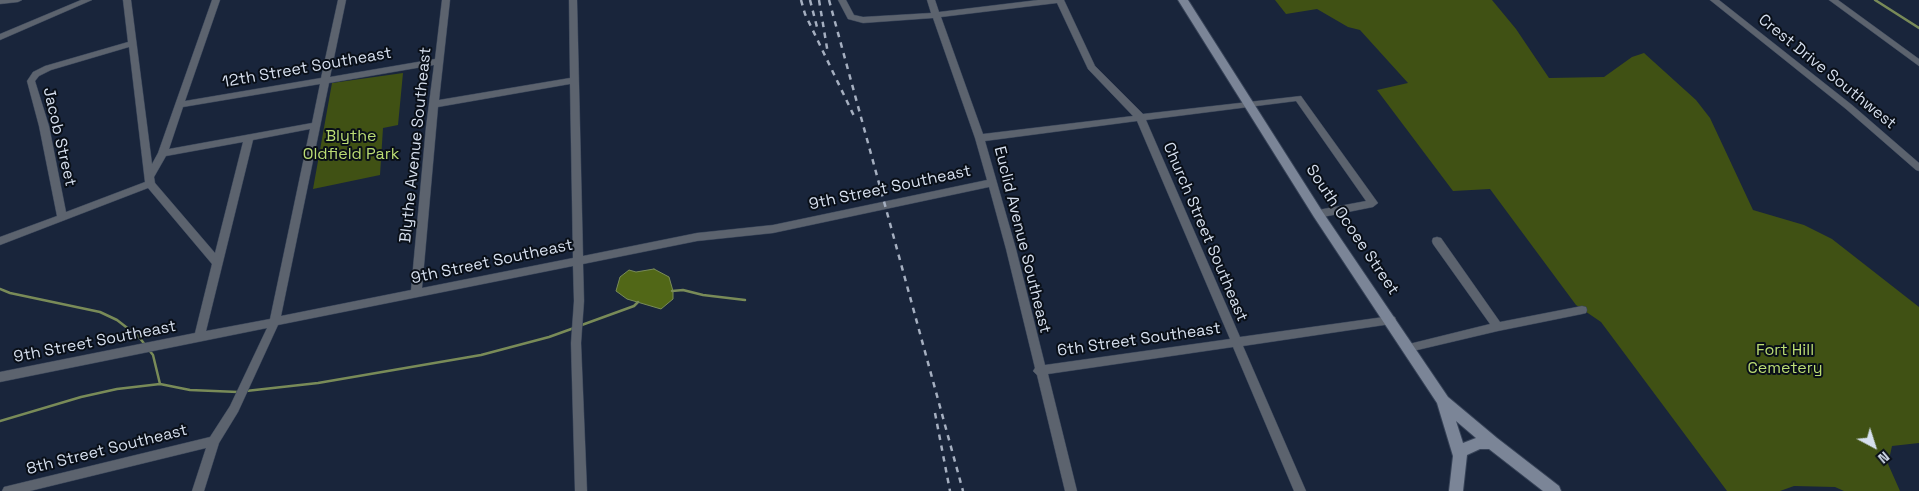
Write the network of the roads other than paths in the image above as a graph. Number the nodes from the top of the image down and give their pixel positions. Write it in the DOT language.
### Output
graph roads {
  1 [pos="18,0"];
  2 [pos="88,0"];
  3 [pos="127,0"];
  4 [pos="216,0"];
  5 [pos="342,0"];
  6 [pos="446,0"];
  7 [pos="573,0"];
  8 [pos="842,0"];
  9 [pos="931,0"];
  10 [pos="1059,0"];
  11 [pos="1183,0"];
  12 [pos="1714,0"];
  13 [pos="1833,0"];
  14 [pos="0,2"];
  15 [pos="936,14"];
  16 [pos="0,38"];
  17 [pos="131,44"];
  18 [pos="439,61"];
  19 [pos="1919,62"];
  20 [pos="325,80"];
  21 [pos="575,80"];
  22 [pos="435,104"];
  23 [pos="179,105"];
  24 [pos="1248,105"];
  25 [pos="1140,118"];
  26 [pos="316,125"];
  27 [pos="249,136"];
  28 [pos="980,138"];
  29 [pos="163,153"];
  30 [pos="1919,168"];
  31 [pos="149,180"];
  32 [pos="991,183"];
  33 [pos="1318,214"];
  34 [pos="62,218"];
  35 [pos="0,241"];
  36 [pos="1437,241"];
  37 [pos="578,260"];
  38 [pos="218,264"];
  39 [pos="416,294"];
  40 [pos="1582,310"];
  41 [pos="1391,320"];
  42 [pos="274,323"];
  43 [pos="1498,327"];
  44 [pos="199,338"];
  45 [pos="1236,343"];
  46 [pos="1409,348"];
  47 [pos="1040,371"];
  48 [pos="0,377"];
  49 [pos="1443,401"];
  50 [pos="214,441"];
  51 [pos="1492,443"];
  52 [pos="1459,452"];
  53 [pos="8,491"];
  54 [pos="198,491"];
  55 [pos="581,491"];
  56 [pos="1071,491"];
  57 [pos="1300,491"];
  58 [pos="1456,491"];
  59 [pos="1554,491"];
  1 -- 14 [label="street"];
  2 -- 16 [label="street"];
  3 -- 17 [label="street"];
  4 -- 23 [label="street"];
  5 -- 20 [label="street"];
  6 -- 18 [label="street, Blythe Avenue Southeast"];
  7 -- 21 [label="street"];
  8 -- 15 [label="street"];
  9 -- 15 [label="street, Euclid Avenue Southeast"];
  10 -- 15 [label="street"];
  10 -- 25 [label="street, Church Street Southeast"];
  11 -- 24 [label="street, South Ocoee Street"];
  12 -- 30 [label="street, Crest Drive Southwest"];
  13 -- 19 [label="street"];
  15 -- 28 [label="street, Euclid Avenue Southeast"];
  17 -- 31 [label="street"];
  17 -- 34 [label="street, Jacob Street"];
  18 -- 20 [label="street, 12th Street Southeast"];
  18 -- 22 [label="street, Blythe Avenue Southeast"];
  20 -- 23 [label="street, 12th Street Southeast"];
  20 -- 26 [label="street"];
  21 -- 22 [label="street"];
  21 -- 37 [label="street"];
  22 -- 39 [label="street, Blythe Avenue Southeast"];
  23 -- 29 [label="street"];
  24 -- 25 [label="street"];
  24 -- 33 [label="street, South Ocoee Street"];
  24 -- 33 [label="street"];
  25 -- 28 [label="street"];
  25 -- 45 [label="street, Church Street Southeast"];
  26 -- 27 [label="street"];
  26 -- 42 [label="street"];
  27 -- 29 [label="street"];
  27 -- 38 [label="street"];
  28 -- 32 [label="street, Euclid Avenue Southeast"];
  29 -- 31 [label="street"];
  31 -- 34 [label="street"];
  31 -- 38 [label="street"];
  32 -- 37 [label="street, 9th Street Southeast"];
  32 -- 47 [label="street, Euclid Avenue Southeast"];
  33 -- 41 [label="street, South Ocoee Street"];
  34 -- 35 [label="street"];
  36 -- 43 [label="street"];
  37 -- 39 [label="street, 9th Street Southeast"];
  37 -- 55 [label="street"];
  38 -- 44 [label="street"];
  39 -- 42 [label="street, 9th Street Southeast"];
  40 -- 43 [label="street"];
  41 -- 45 [label="street, 6th Street Southeast"];
  41 -- 46 [label="street, South Ocoee Street"];
  42 -- 44 [label="street, 9th Street Southeast"];
  42 -- 50 [label="street"];
  43 -- 46 [label="street"];
  44 -- 48 [label="street, 9th Street Southeast"];
  45 -- 47 [label="street, 6th Street Southeast"];
  45 -- 57 [label="street, Church Street Southeast"];
  46 -- 49 [label="street, South Ocoee Street"];
  47 -- 56 [label="street, Euclid Avenue Southeast"];
  49 -- 51 [label="street"];
  49 -- 52 [label="street, South Ocoee Street"];
  50 -- 53 [label="street, 8th Street Southeast"];
  50 -- 54 [label="street"];
  51 -- 52 [label="street"];
  51 -- 59 [label="street"];
  52 -- 58 [label="street, South Ocoee Street"];
}
